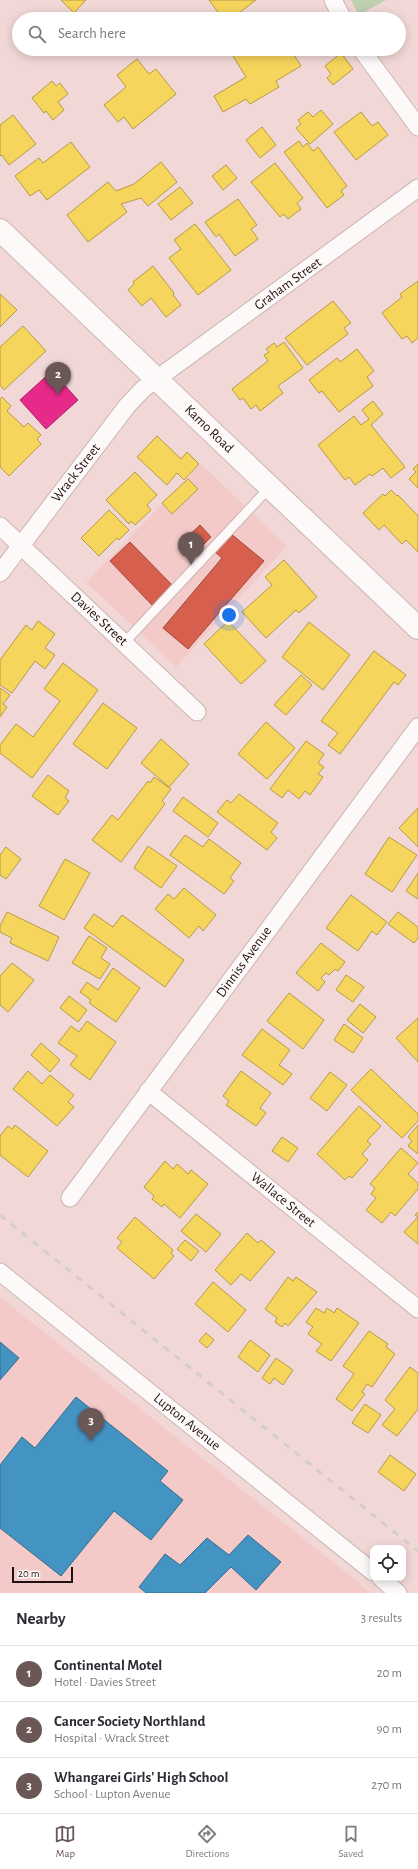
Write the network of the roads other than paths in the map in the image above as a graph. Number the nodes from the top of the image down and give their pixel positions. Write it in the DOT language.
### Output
graph roads {
  1 [pos="333,0"];
  2 [pos="339,12"];
  3 [pos="366,56"];
  4 [pos="418,127"];
  5 [pos="418,188"];
  6 [pos="0,230"];
  7 [pos="157,379"];
  8 [pos="270,487"];
  9 [pos="0,526"];
  10 [pos="20,546"];
  11 [pos="0,573"];
  12 [pos="418,628"];
  13 [pos="124,643"];
  14 [pos="197,712"];
  15 [pos="418,727"];
  16 [pos="148,1091"];
  17 [pos="70,1198"];
  18 [pos="0,1272"];
  19 [pos="418,1309"];
  20 [pos="370,1570"];
  21 [pos="384,1581"];
  22 [pos="398,1593"];
  1 -- 2 [label="street"];
  3 -- 4 [label="street"];
  5 -- 7 [label="street, Graham Street"];
  6 -- 7 [label="main road, Kamo Road"];
  7 -- 8 [label="main road, Kamo Road"];
  7 -- 10 [label="street, Wrack Street"];
  8 -- 12 [label="main road, Kamo Road"];
  8 -- 13 [label="lane"];
  9 -- 10 [label="street, Davies Street"];
  10 -- 11 [label="street, Wrack Street"];
  10 -- 13 [label="street, Davies Street"];
  13 -- 14 [label="street, Davies Street"];
  15 -- 16 [label="street, Dinniss Avenue"];
  16 -- 17 [label="street, Dinniss Avenue"];
  16 -- 19 [label="street, Wallace Street"];
  18 -- 20 [label="street, Lupton Avenue"];
  21 -- 22 [label="street"];
}
